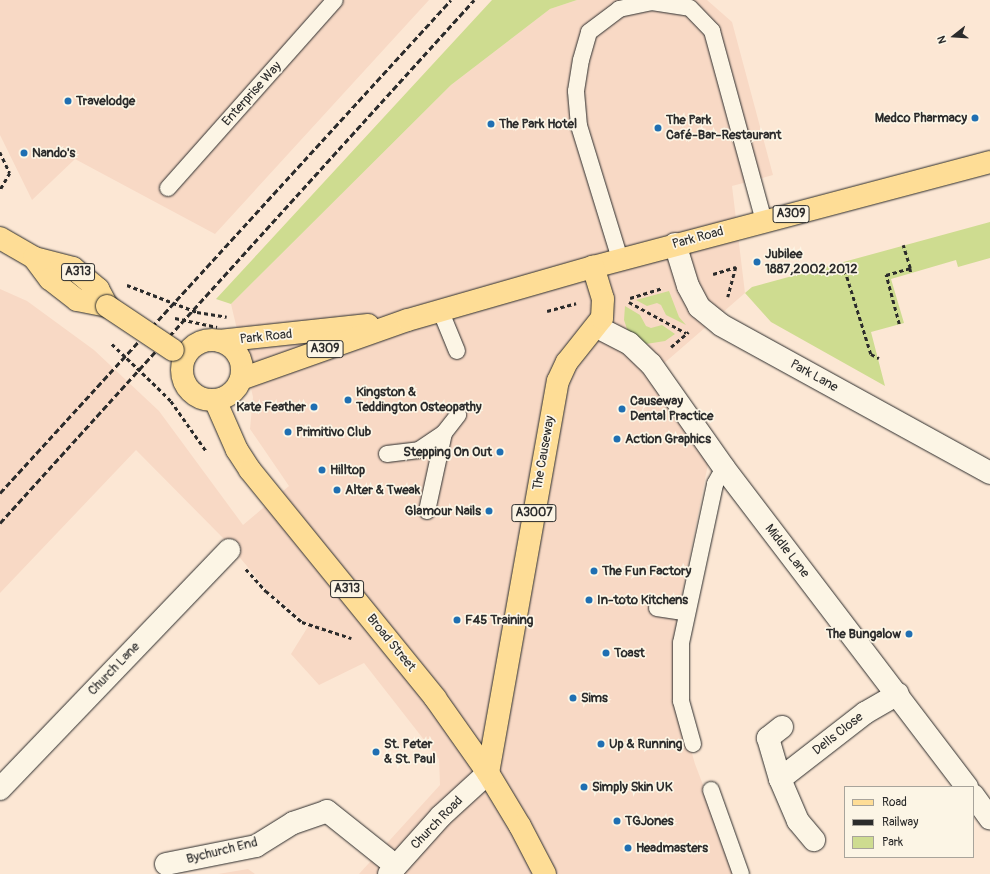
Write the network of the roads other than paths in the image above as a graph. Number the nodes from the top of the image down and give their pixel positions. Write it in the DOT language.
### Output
graph roads {
  1 [pos="335,0"];
  2 [pos="990,162"];
  3 [pos="168,188"];
  4 [pos="764,221"];
  5 [pos="0,238"];
  6 [pos="675,244"];
  7 [pos="620,259"];
  8 [pos="593,266"];
  9 [pos="441,312"];
  10 [pos="408,320"];
  11 [pos="597,327"];
  12 [pos="219,341"];
  13 [pos="457,351"];
  14 [pos="180,353"];
  15 [pos="241,379"];
  16 [pos="215,400"];
  17 [pos="458,415"];
  18 [pos="444,433"];
  19 [pos="387,454"];
  20 [pos="724,468"];
  21 [pos="990,473"];
  22 [pos="427,511"];
  23 [pos="228,550"];
  24 [pos="657,608"];
  25 [pos="687,613"];
  26 [pos="898,694"];
  27 [pos="782,727"];
  28 [pos="693,744"];
  29 [pos="488,773"];
  30 [pos="780,779"];
  31 [pos="966,786"];
  32 [pos="0,789"];
  33 [pos="711,790"];
  34 [pos="974,796"];
  35 [pos="990,818"];
  36 [pos="814,840"];
  37 [pos="166,864"];
  38 [pos="393,870"];
  39 [pos="545,874"];
  40 [pos="741,874"];
  1 -- 3 [label="lane, Enterprise Way"];
  2 -- 4 [label="main road, Park Road / A309"];
  4 -- 6 [label="main road, Park Road / A309"];
  4 -- 7 [label="lane"];
  5 -- 14 [label="main road, A313, bridge"];
  6 -- 7 [label="main road, Park Road / A309"];
  6 -- 21 [label="street, Park Lane"];
  7 -- 8 [label="main road, Park Road / A309"];
  8 -- 9 [label="main road, Park Road / A309"];
  8 -- 11 [label="main road, The Causeway / A3007"];
  9 -- 10 [label="main road, Park Road / A309"];
  9 -- 13 [label="lane"];
  10 -- 12 [label="main road, Park Road / A309"];
  10 -- 15 [label="main road, Park Road / A309"];
  11 -- 20 [label="street, Middle Lane"];
  11 -- 29 [label="main road, The Causeway / A3007"];
  12 -- 14 [label="main road"];
  12 -- 15 [label="main road"];
  14 -- 16 [label="main road"];
  15 -- 16 [label="main road"];
  16 -- 29 [label="main road, Broad Street / A313"];
  17 -- 18 [label="lane"];
  18 -- 19 [label="lane"];
  18 -- 22 [label="lane"];
  20 -- 25 [label="lane"];
  20 -- 26 [label="street, Middle Lane"];
  23 -- 32 [label="street, Church Lane"];
  24 -- 25 [label="lane"];
  25 -- 28 [label="lane"];
  26 -- 30 [label="street, Dells Close"];
  26 -- 31 [label="street, Middle Lane"];
  27 -- 30 [label="street"];
  29 -- 38 [label="street, Church Road"];
  29 -- 39 [label="main road, Broad Street / A313"];
  30 -- 36 [label="street"];
  33 -- 40 [label="lane"];
  34 -- 35 [label="street"];
  37 -- 38 [label="street, Bychurch End"];
}
